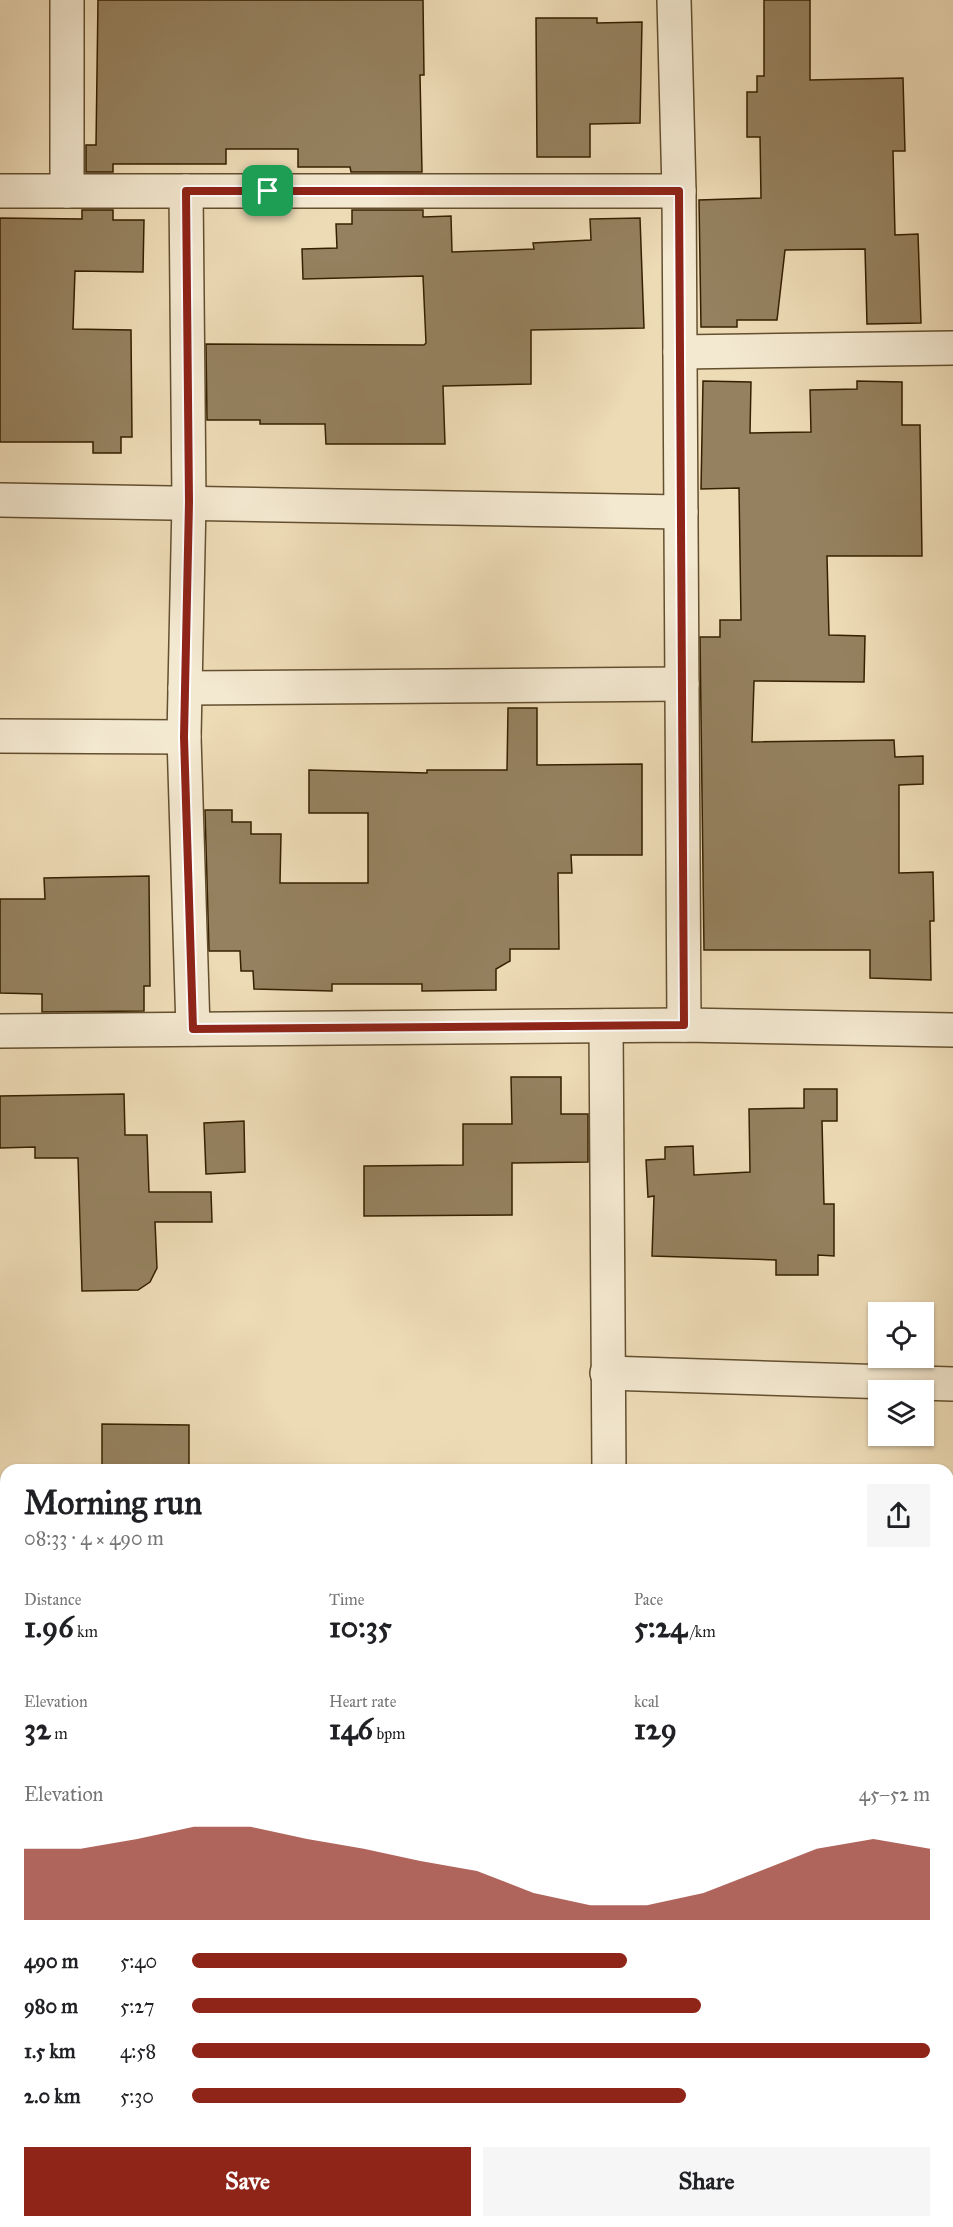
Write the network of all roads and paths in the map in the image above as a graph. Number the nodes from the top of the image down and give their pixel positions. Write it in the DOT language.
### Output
graph roads {
  1 [pos="67,0"];
  2 [pos="674,0"];
  3 [pos="0,191"];
  4 [pos="67,191"];
  5 [pos="186,191"];
  6 [pos="679,191"];
  7 [pos="953,348"];
  8 [pos="680,352"];
  9 [pos="0,500"];
  10 [pos="189,502"];
  11 [pos="681,512"];
  12 [pos="682,684"];
  13 [pos="185,688"];
  14 [pos="0,736"];
  15 [pos="184,737"];
  16 [pos="684,1025"];
  17 [pos="606,1026"];
  18 [pos="193,1029"];
  19 [pos="953,1030"];
  20 [pos="0,1031"];
  21 [pos="607,1373"];
  22 [pos="953,1384"];
  23 [pos="609,1464"];
  1 -- 4 [label="street"];
  2 -- 6 [label="street"];
  3 -- 4 [label="street"];
  4 -- 5 [label="street"];
  5 -- 6 [label="street"];
  5 -- 10 [label="street"];
  6 -- 8 [label="street"];
  7 -- 8 [label="street"];
  8 -- 11 [label="street"];
  9 -- 10 [label="street"];
  10 -- 11 [label="street"];
  10 -- 13 [label="street"];
  11 -- 12 [label="street"];
  12 -- 13 [label="street"];
  12 -- 16 [label="street"];
  13 -- 15 [label="street"];
  14 -- 15 [label="street"];
  15 -- 18 [label="street"];
  16 -- 17 [label="street"];
  16 -- 19 [label="street"];
  17 -- 18 [label="street"];
  17 -- 21 [label="street"];
  18 -- 20 [label="street"];
  21 -- 22 [label="street"];
  21 -- 23 [label="street"];
}
